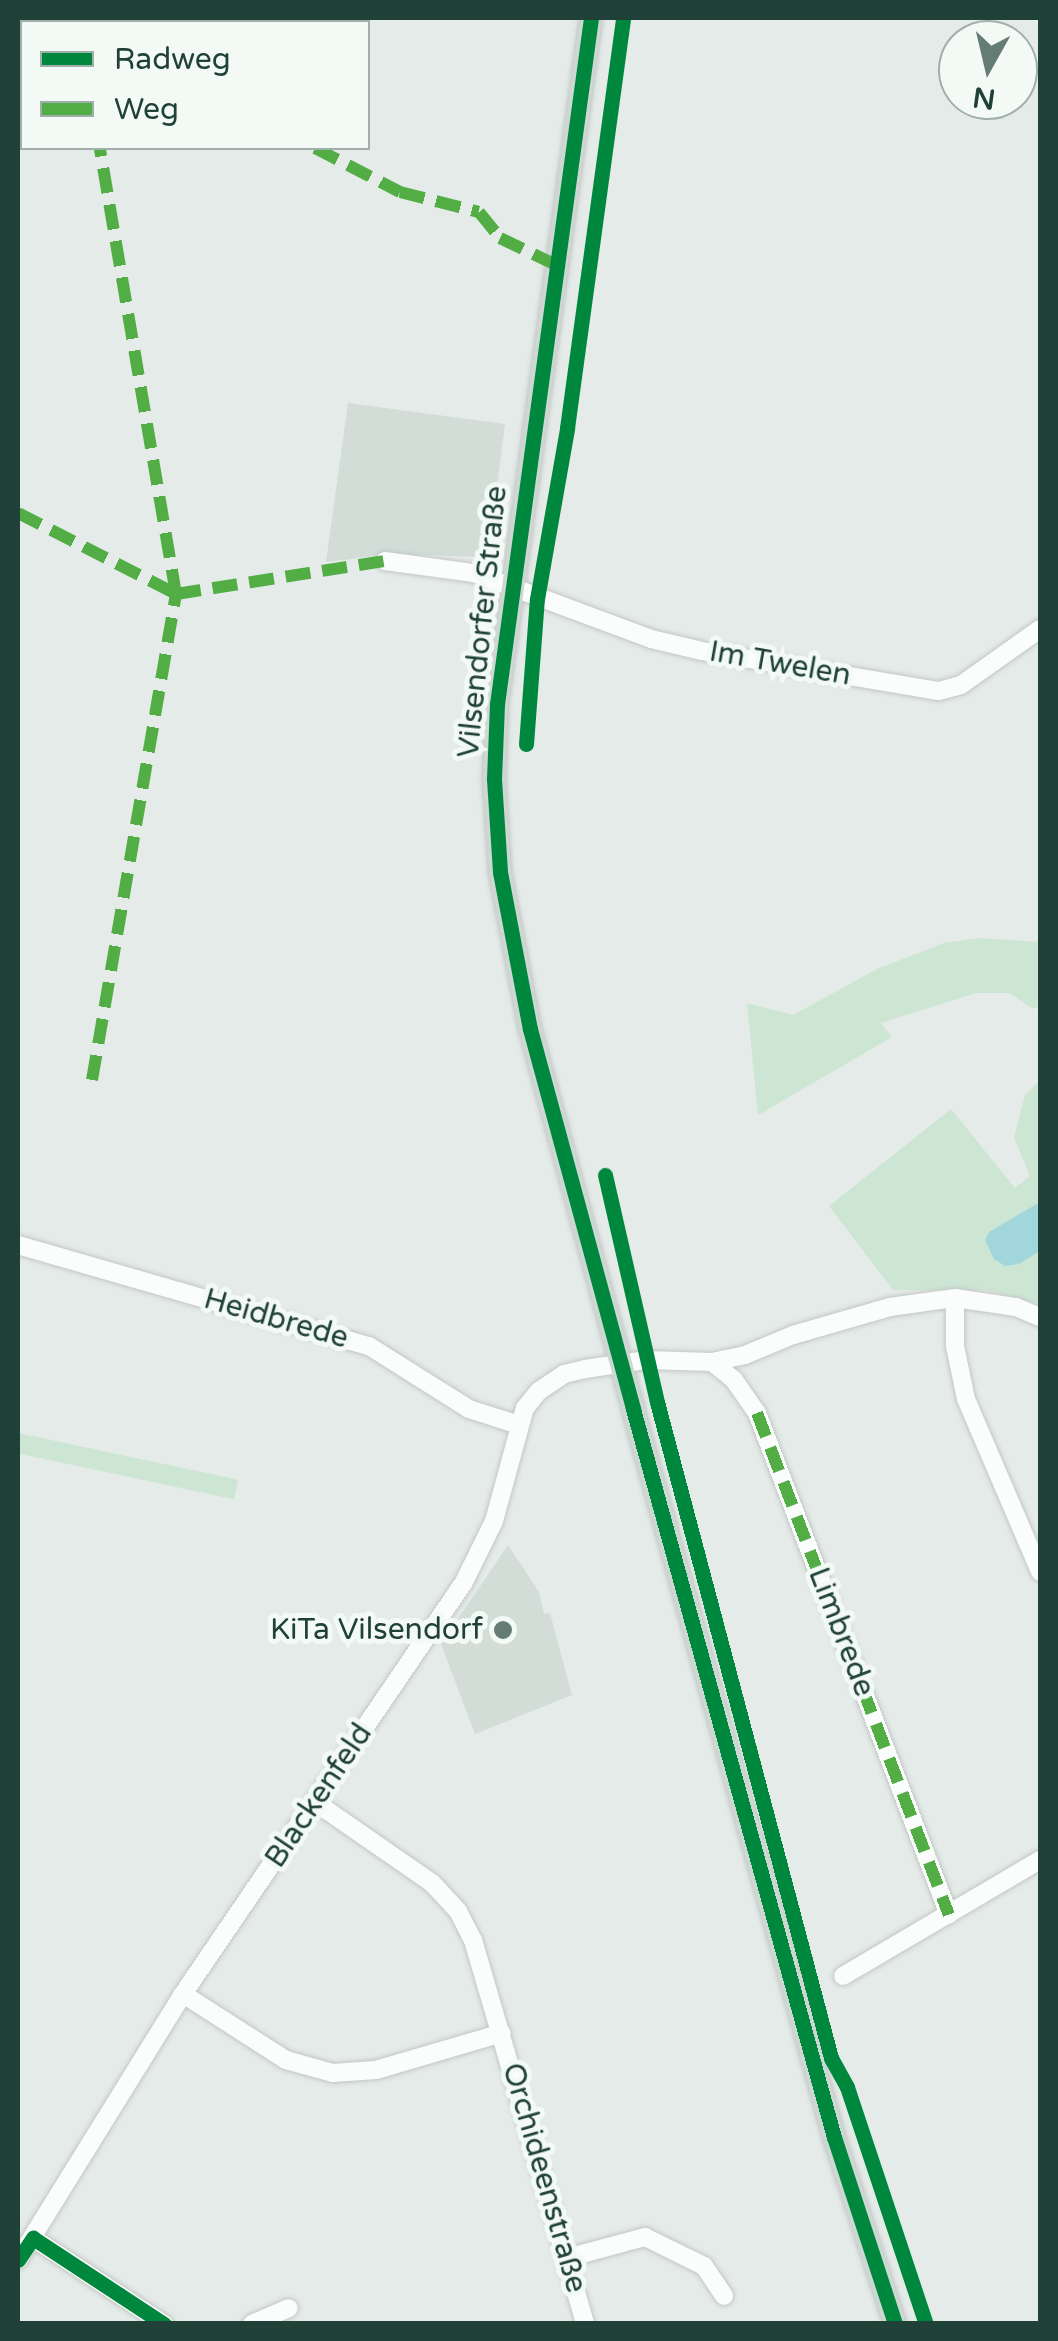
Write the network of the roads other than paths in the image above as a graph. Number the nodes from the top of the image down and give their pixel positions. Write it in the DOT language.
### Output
graph roads {
  1 [pos="591,18"];
  2 [pos="384,561"];
  3 [pos="510,586"];
  4 [pos="1040,628"];
  5 [pos="18,1245"];
  6 [pos="955,1298"];
  7 [pos="1040,1317"];
  8 [pos="712,1362"];
  9 [pos="621,1364"];
  10 [pos="519,1424"];
  11 [pos="1040,1572"];
  12 [pos="315,1802"];
  13 [pos="1040,1860"];
  14 [pos="950,1915"];
  15 [pos="843,1976"];
  16 [pos="184,1994"];
  17 [pos="502,2033"];
  18 [pos="33,2238"];
  19 [pos="567,2258"];
  20 [pos="18,2260"];
  21 [pos="724,2296"];
  22 [pos="289,2308"];
  23 [pos="164,2324"];
  24 [pos="252,2324"];
  25 [pos="586,2324"];
  26 [pos="895,2324"];
  1 -- 3 [label="main road, Vilsendorfer Straße"];
  2 -- 3 [label="street, Im Twelen"];
  3 -- 4 [label="street, Im Twelen"];
  3 -- 9 [label="main road, Vilsendorfer Straße"];
  5 -- 10 [label="street, Heidbrede"];
  6 -- 7 [label="street"];
  6 -- 8 [label="street"];
  6 -- 11 [label="street"];
  8 -- 9 [label="street, Blackenfeld"];
  8 -- 14 [label="street, Limbrede"];
  9 -- 10 [label="street, Blackenfeld"];
  9 -- 26 [label="main road, Vilsendorfer Straße"];
  10 -- 12 [label="street, Blackenfeld"];
  12 -- 16 [label="street, Blackenfeld"];
  12 -- 17 [label="street, Orchideenstraße"];
  13 -- 14 [label="street"];
  14 -- 15 [label="street"];
  16 -- 17 [label="street, Orchideenstraße"];
  16 -- 18 [label="street, Blackenfeld"];
  17 -- 19 [label="street, Orchideenstraße"];
  18 -- 20 [label="street, Blackenfeld"];
  18 -- 23 [label="street"];
  19 -- 21 [label="street"];
  19 -- 25 [label="street, Orchideenstraße"];
  22 -- 24 [label="street"];
}
